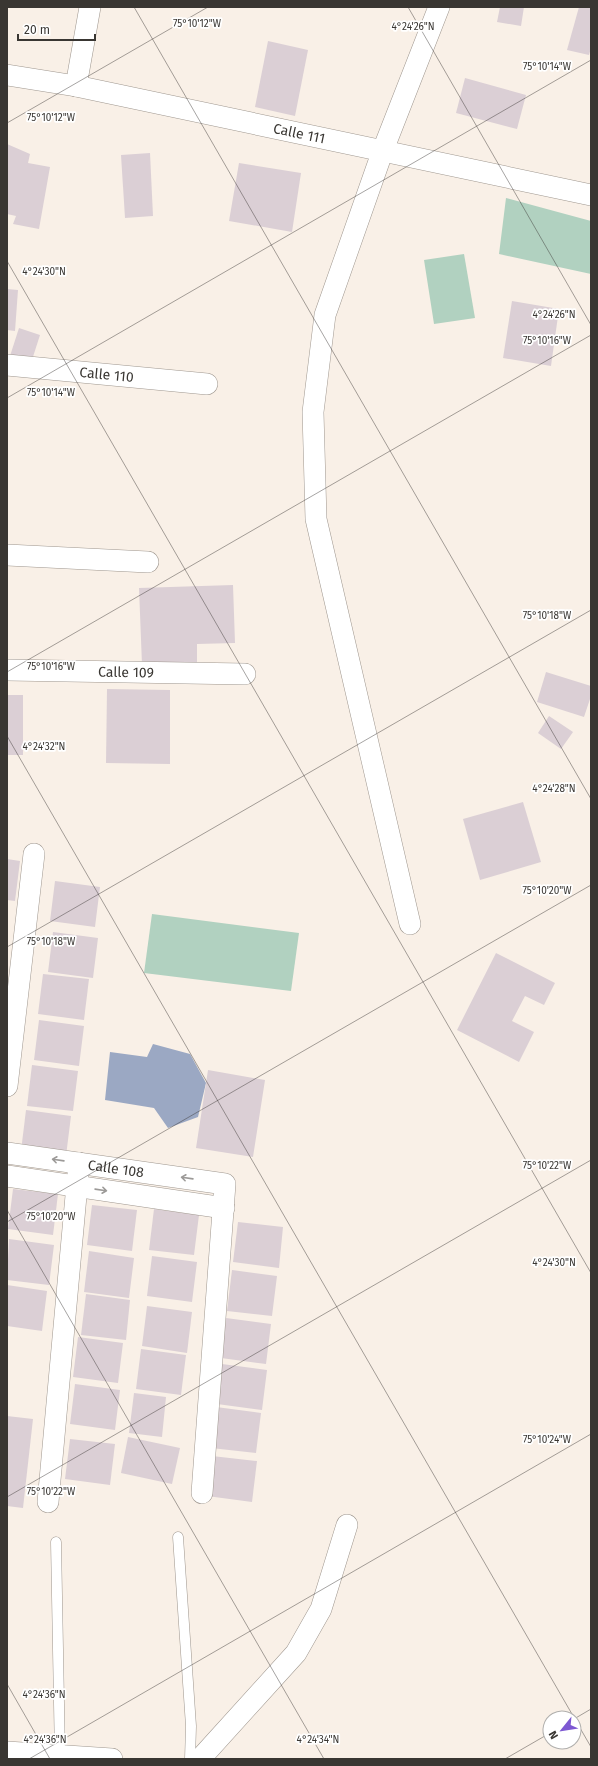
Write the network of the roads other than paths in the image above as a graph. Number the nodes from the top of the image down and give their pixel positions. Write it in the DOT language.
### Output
graph roads {
  1 [pos="90,7"];
  2 [pos="439,7"];
  3 [pos="7,75"];
  4 [pos="76,86"];
  5 [pos="383,150"];
  6 [pos="591,195"];
  7 [pos="7,365"];
  8 [pos="207,384"];
  9 [pos="7,555"];
  10 [pos="148,562"];
  11 [pos="7,670"];
  12 [pos="245,674"];
  13 [pos="34,854"];
  14 [pos="410,924"];
  15 [pos="7,1086"];
  16 [pos="7,1153"];
  17 [pos="79,1163"];
  18 [pos="7,1176"];
  19 [pos="77,1186"];
  20 [pos="224,1208"];
  21 [pos="202,1493"];
  22 [pos="48,1502"];
  23 [pos="347,1525"];
  24 [pos="178,1537"];
  25 [pos="56,1542"];
  26 [pos="7,1752"];
  27 [pos="60,1757"];
  28 [pos="112,1759"];
  29 [pos="190,1759"];
  30 [pos="200,1759"];
  1 -- 4 [label="street"];
  2 -- 5 [label="street"];
  3 -- 4 [label="street, Calle 111"];
  4 -- 5 [label="street, Calle 111"];
  5 -- 6 [label="street, Calle 111"];
  5 -- 14 [label="street"];
  7 -- 8 [label="street, Calle 110"];
  9 -- 10 [label="street"];
  11 -- 12 [label="street, Calle 109"];
  13 -- 15 [label="street"];
  17 -- 16 [label="street, Calle 108, one-way"];
  17 -- 19 [label="street"];
  20 -- 17 [label="street, Calle 108, one-way"];
  18 -- 19 [label="street, Calle 108"];
  19 -- 20 [label="street, Calle 108, one-way"];
  19 -- 22 [label="street"];
  20 -- 21 [label="street"];
  23 -- 30 [label="street"];
  24 -- 29 [label="lane"];
  25 -- 27 [label="lane"];
  26 -- 27 [label="street"];
  27 -- 28 [label="street"];
}
